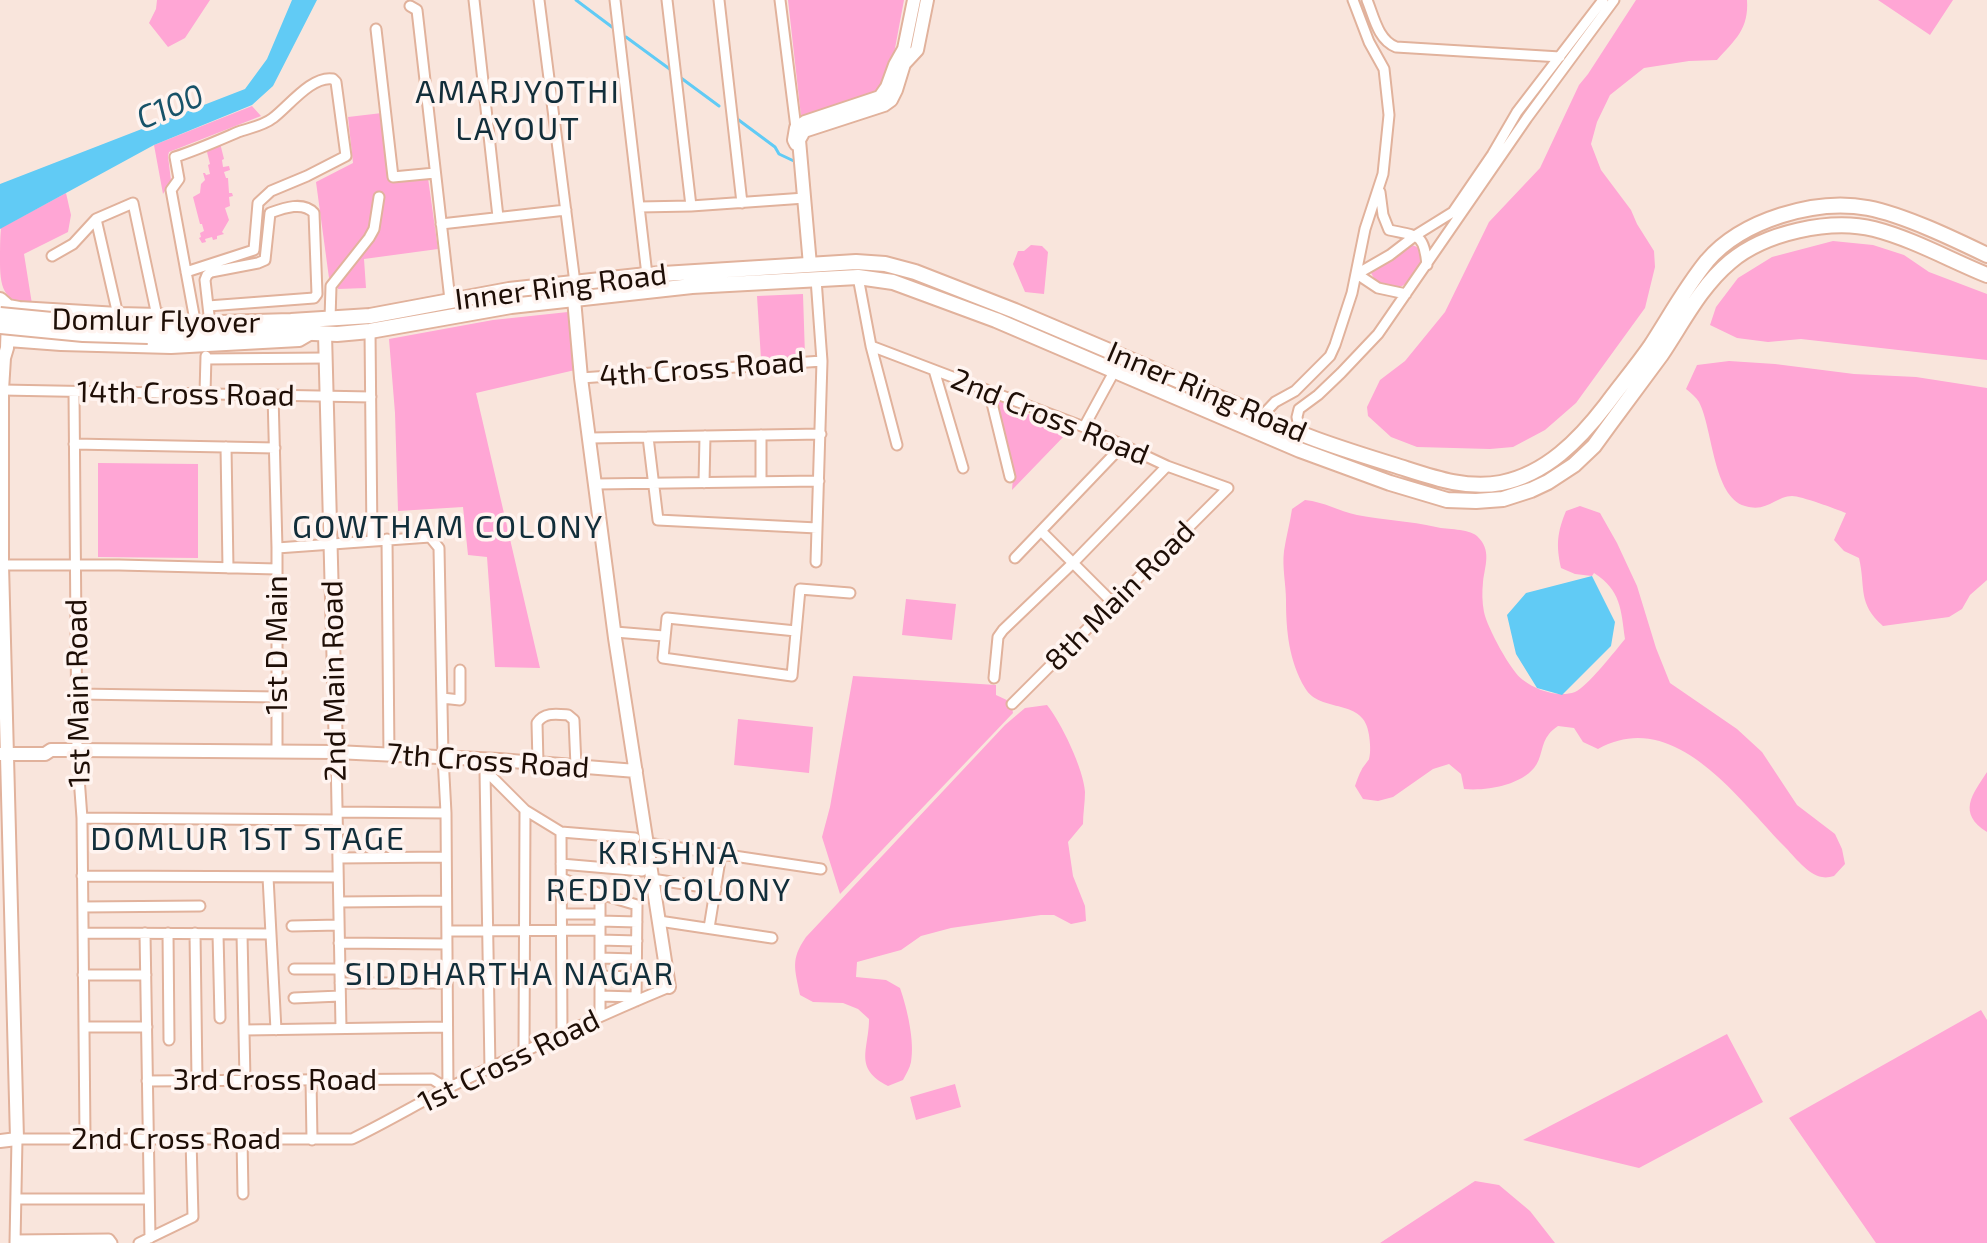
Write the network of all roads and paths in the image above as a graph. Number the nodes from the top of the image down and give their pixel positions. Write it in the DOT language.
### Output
graph roads {
  1 [pos="474,0"];
  2 [pos="539,0"];
  3 [pos="615,0"];
  4 [pos="667,0"];
  5 [pos="719,0"];
  6 [pos="780,0"];
  7 [pos="914,0"];
  8 [pos="927,0"];
  9 [pos="1353,0"];
  10 [pos="1367,0"];
  11 [pos="1603,0"];
  12 [pos="1614,0"];
  13 [pos="410,6"];
  14 [pos="376,29"];
  15 [pos="1396,47"];
  16 [pos="1560,57"];
  17 [pos="900,64"];
  18 [pos="1384,69"];
  19 [pos="798,131"];
  20 [pos="435,173"];
  21 [pos="1379,189"];
  22 [pos="379,197"];
  23 [pos="805,198"];
  24 [pos="742,203"];
  25 [pos="691,206"];
  26 [pos="639,207"];
  27 [pos="566,210"];
  28 [pos="498,217"];
  29 [pos="96,219"];
  30 [pos="441,224"];
  31 [pos="1416,235"];
  32 [pos="1987,255"];
  33 [pos="52,256"];
  34 [pos="1427,265"];
  35 [pos="186,272"];
  36 [pos="813,272"];
  37 [pos="1357,274"];
  38 [pos="647,275"];
  39 [pos="1987,275"];
  40 [pos="858,277"];
  41 [pos="575,283"];
  42 [pos="1406,294"];
  43 [pos="574,299"];
  44 [pos="450,300"];
  45 [pos="3,307"];
  46 [pos="204,312"];
  47 [pos="118,315"];
  48 [pos="330,319"];
  49 [pos="0,326"];
  50 [pos="151,326"];
  51 [pos="316,329"];
  52 [pos="370,331"];
  53 [pos="8,340"];
  54 [pos="206,345"];
  55 [pos="871,346"];
  56 [pos="326,358"];
  57 [pos="206,359"];
  58 [pos="822,361"];
  59 [pos="934,370"];
  60 [pos="1115,370"];
  61 [pos="581,378"];
  62 [pos="2,390"];
  63 [pos="989,391"];
  64 [pos="74,392"];
  65 [pos="205,393"];
  66 [pos="273,395"];
  67 [pos="327,396"];
  68 [pos="371,397"];
  69 [pos="1261,417"];
  70 [pos="1084,427"];
  71 [pos="1300,433"];
  72 [pos="821,434"];
  73 [pos="761,435"];
  74 [pos="705,436"];
  75 [pos="648,437"];
  76 [pos="590,438"];
  77 [pos="74,444"];
  78 [pos="897,445"];
  79 [pos="1122,446"];
  80 [pos="226,447"];
  81 [pos="275,448"];
  82 [pos="1167,466"];
  83 [pos="963,468"];
  84 [pos="1010,477"];
  85 [pos="819,481"];
  86 [pos="761,482"];
  87 [pos="704,483"];
  88 [pos="596,484"];
  89 [pos="653,484"];
  90 [pos="1228,488"];
  91 [pos="817,528"];
  92 [pos="1041,531"];
  93 [pos="387,539"];
  94 [pos="372,540"];
  95 [pos="331,544"];
  96 [pos="277,548"];
  97 [pos="1015,558"];
  98 [pos="816,562"];
  99 [pos="1073,563"];
  100 [pos="1,565"];
  101 [pos="75,565"];
  102 [pos="228,568"];
  103 [pos="277,569"];
  104 [pos="850,593"];
  105 [pos="1113,603"];
  106 [pos="796,631"];
  107 [pos="615,632"];
  108 [pos="664,636"];
  109 [pos="460,670"];
  110 [pos="994,678"];
  111 [pos="77,694"];
  112 [pos="277,697"];
  113 [pos="442,698"];
  114 [pos="1012,704"];
  115 [pos="3,750"];
  116 [pos="77,750"];
  117 [pos="277,752"];
  118 [pos="336,752"];
  119 [pos="389,755"];
  120 [pos="443,757"];
  121 [pos="474,759"];
  122 [pos="538,763"];
  123 [pos="576,766"];
  124 [pos="485,771"];
  125 [pos="636,771"];
  126 [pos="525,810"];
  127 [pos="446,813"];
  128 [pos="337,816"];
  129 [pos="82,818"];
  130 [pos="561,832"];
  131 [pos="641,840"];
  132 [pos="721,854"];
  133 [pos="446,857"];
  134 [pos="338,858"];
  135 [pos="561,864"];
  136 [pos="821,869"];
  137 [pos="647,875"];
  138 [pos="82,876"];
  139 [pos="268,877"];
  140 [pos="338,877"];
  141 [pos="561,878"];
  142 [pos="716,889"];
  143 [pos="600,894"];
  144 [pos="446,901"];
  145 [pos="339,902"];
  146 [pos="200,906"];
  147 [pos="83,907"];
  148 [pos="562,914"];
  149 [pos="659,921"];
  150 [pos="637,922"];
  151 [pos="339,925"];
  152 [pos="292,926"];
  153 [pos="600,926"];
  154 [pos="709,928"];
  155 [pos="524,930"];
  156 [pos="562,930"];
  157 [pos="447,931"];
  158 [pos="488,931"];
  159 [pos="83,933"];
  160 [pos="145,933"];
  161 [pos="168,933"];
  162 [pos="195,933"];
  163 [pos="218,934"];
  164 [pos="242,934"];
  165 [pos="271,934"];
  166 [pos="772,938"];
  167 [pos="637,941"];
  168 [pos="339,943"];
  169 [pos="447,944"];
  170 [pos="600,958"];
  171 [pos="636,959"];
  172 [pos="294,969"];
  173 [pos="340,969"];
  174 [pos="83,975"];
  175 [pos="146,975"];
  176 [pos="600,976"];
  177 [pos="636,977"];
  178 [pos="340,983"];
  179 [pos="447,983"];
  180 [pos="669,987"];
  181 [pos="340,996"];
  182 [pos="600,996"];
  183 [pos="294,998"];
  184 [pos="636,999"];
  185 [pos="600,1015"];
  186 [pos="220,1018"];
  187 [pos="84,1027"];
  188 [pos="147,1027"];
  189 [pos="447,1027"];
  190 [pos="341,1028"];
  191 [pos="245,1030"];
  192 [pos="276,1030"];
  193 [pos="562,1034"];
  194 [pos="169,1040"];
  195 [pos="524,1052"];
  196 [pos="490,1069"];
  197 [pos="311,1079"];
  198 [pos="197,1080"];
  199 [pos="245,1080"];
  200 [pos="147,1081"];
  201 [pos="448,1089"];
  202 [pos="85,1137"];
  203 [pos="17,1139"];
  204 [pos="148,1139"];
  205 [pos="191,1139"];
  206 [pos="242,1139"];
  207 [pos="352,1139"];
  208 [pos="312,1140"];
  209 [pos="0,1141"];
  210 [pos="243,1194"];
  211 [pos="16,1199"];
  212 [pos="149,1199"];
  213 [pos="150,1238"];
  214 [pos="15,1241"];
  215 [pos="112,1243"];
  216 [pos="139,1243"];
  1 -- 28 [label="street"];
  2 -- 27 [label="street"];
  3 -- 26 [label="street"];
  4 -- 25 [label="street"];
  5 -- 24 [label="street"];
  6 -- 19 [label="street"];
  7 -- 17 [label="street"];
  8 -- 17 [label="street"];
  9 -- 18 [label="street"];
  10 -- 15 [label="street"];
  11 -- 16 [label="street"];
  12 -- 34 [label="street"];
  13 -- 20 [label="street"];
  14 -- 20 [label="street"];
  15 -- 16 [label="street"];
  15 -- 18 [label="street"];
  16 -- 31 [label="street"];
  17 -- 19 [label="street"];
  18 -- 21 [label="street"];
  19 -- 23 [label="street"];
  20 -- 30 [label="street"];
  21 -- 31 [label="street"];
  21 -- 37 [label="street"];
  22 -- 48 [label="street"];
  23 -- 24 [label="street"];
  23 -- 36 [label="street"];
  24 -- 25 [label="street"];
  25 -- 26 [label="street"];
  26 -- 38 [label="street"];
  27 -- 28 [label="street"];
  27 -- 41 [label="street"];
  28 -- 30 [label="street"];
  29 -- 33 [label="street"];
  29 -- 47 [label="street"];
  29 -- 50 [label="street"];
  30 -- 44 [label="street"];
  31 -- 34 [label="street"];
  31 -- 37 [label="street"];
  32 -- 71 [label="main road, Inner Ring Road"];
  34 -- 42 [label="street"];
  35 -- 35 [label="street"];
  35 -- 46 [label="street"];
  36 -- 38 [label="main road, Inner Ring Road"];
  36 -- 40 [label="main road, Inner Ring Road"];
  36 -- 43 [label="main road, Inner Ring Road"];
  36 -- 58 [label="street"];
  36 -- 69 [label="main road, Inner Ring Road"];
  37 -- 42 [label="street"];
  37 -- 69 [label="street"];
  38 -- 41 [label="main road, Inner Ring Road"];
  39 -- 60 [label="main road, Inner Ring Road"];
  40 -- 55 [label="street"];
  40 -- 60 [label="main road, Inner Ring Road"];
  41 -- 44 [label="main road, Inner Ring Road"];
  42 -- 71 [label="street"];
  43 -- 52 [label="main road, Inner Ring Road"];
  43 -- 61 [label="street"];
  44 -- 48 [label="main road, Inner Ring Road"];
  45 -- 47 [label="main road"];
  45 -- 50 [label="main road, Domlur Flyover, bridge"];
  45 -- 53 [label="street"];
  46 -- 46 [label="street"];
  46 -- 50 [label="main road"];
  46 -- 51 [label="main road"];
  47 -- 50 [label="main road"];
  48 -- 51 [label="main road, Inner Ring Road"];
  49 -- 50 [label="main road, Domlur Flyover, bridge"];
  50 -- 51 [label="main road, Domlur Flyover"];
  51 -- 52 [label="main road, Inner Ring Road"];
  51 -- 54 [label="street"];
  51 -- 56 [label="street, 2nd Main Road"];
  52 -- 68 [label="street"];
  53 -- 54 [label="street"];
  53 -- 62 [label="street"];
  54 -- 57 [label="street"];
  55 -- 59 [label="street, 2nd Cross Road"];
  55 -- 78 [label="street"];
  56 -- 57 [label="street"];
  56 -- 67 [label="street, 2nd Main Road"];
  57 -- 65 [label="street"];
  58 -- 61 [label="street, 4th Cross Road"];
  58 -- 72 [label="street"];
  59 -- 63 [label="street, 2nd Cross Road"];
  59 -- 83 [label="street"];
  60 -- 70 [label="street"];
  61 -- 76 [label="street"];
  62 -- 64 [label="street, 14th Cross Road"];
  62 -- 100 [label="street"];
  63 -- 70 [label="street, 2nd Cross Road"];
  63 -- 84 [label="street"];
  64 -- 65 [label="street, 14th Cross Road"];
  64 -- 77 [label="street, 1st Main Road"];
  65 -- 66 [label="street, 14th Cross Road"];
  66 -- 67 [label="street, 14th Cross Road"];
  66 -- 81 [label="street, 1st D Main"];
  67 -- 68 [label="street, 14th Cross Road"];
  67 -- 95 [label="street, 2nd Main Road"];
  68 -- 94 [label="street"];
  69 -- 71 [label="main road, Inner Ring Road"];
  70 -- 79 [label="street, 2nd Cross Road"];
  72 -- 73 [label="street"];
  72 -- 85 [label="street"];
  73 -- 74 [label="street"];
  73 -- 86 [label="street"];
  74 -- 75 [label="street"];
  74 -- 87 [label="street"];
  75 -- 76 [label="street"];
  75 -- 89 [label="street"];
  76 -- 88 [label="street"];
  77 -- 80 [label="street"];
  77 -- 101 [label="street, 1st Main Road"];
  79 -- 82 [label="street, 2nd Cross Road"];
  79 -- 92 [label="street"];
  80 -- 81 [label="street"];
  80 -- 102 [label="street"];
  81 -- 96 [label="street, 1st D Main"];
  82 -- 90 [label="street, 2nd Cross Road"];
  82 -- 99 [label="street"];
  85 -- 86 [label="street"];
  85 -- 91 [label="street"];
  86 -- 87 [label="street"];
  87 -- 89 [label="street"];
  88 -- 89 [label="street"];
  88 -- 107 [label="street"];
  89 -- 91 [label="street"];
  90 -- 105 [label="street, 8th Main Road"];
  91 -- 98 [label="street"];
  92 -- 97 [label="street"];
  92 -- 99 [label="street"];
  93 -- 94 [label="street"];
  93 -- 113 [label="street"];
  93 -- 119 [label="street"];
  94 -- 95 [label="street"];
  95 -- 96 [label="street"];
  95 -- 118 [label="street, 2nd Main Road"];
  96 -- 103 [label="street, 1st D Main"];
  99 -- 105 [label="street"];
  99 -- 110 [label="street"];
  100 -- 101 [label="street"];
  100 -- 115 [label="street"];
  101 -- 102 [label="street"];
  101 -- 111 [label="street, 1st Main Road"];
  102 -- 103 [label="street"];
  103 -- 112 [label="street, 1st D Main"];
  104 -- 106 [label="street"];
  105 -- 114 [label="street, 8th Main Road"];
  106 -- 108 [label="street"];
  106 -- 108 [label="street"];
  107 -- 108 [label="street"];
  107 -- 125 [label="street"];
  109 -- 113 [label="street"];
  111 -- 112 [label="street"];
  111 -- 116 [label="street, 1st Main Road"];
  112 -- 117 [label="street, 1st D Main"];
  113 -- 120 [label="street"];
  115 -- 116 [label="street, 7th Cross Road"];
  115 -- 203 [label="street"];
  116 -- 117 [label="street, 7th Cross Road"];
  116 -- 129 [label="street, 1st Main Road"];
  117 -- 118 [label="street, 7th Cross Road"];
  118 -- 119 [label="street, 7th Cross Road"];
  118 -- 128 [label="street, 2nd Main Road"];
  119 -- 120 [label="street, 7th Cross Road"];
  120 -- 121 [label="street, 7th Cross Road"];
  120 -- 127 [label="street"];
  121 -- 122 [label="street, 7th Cross Road"];
  121 -- 124 [label="street"];
  122 -- 123 [label="street, 7th Cross Road"];
  122 -- 123 [label="street"];
  123 -- 125 [label="street, 7th Cross Road"];
  124 -- 126 [label="street"];
  124 -- 158 [label="street"];
  125 -- 131 [label="street"];
  126 -- 130 [label="street"];
  126 -- 155 [label="street"];
  127 -- 128 [label="street"];
  127 -- 133 [label="street"];
  128 -- 129 [label="street"];
  128 -- 134 [label="street, 2nd Main Road"];
  129 -- 138 [label="street, 1st Main Road"];
  130 -- 131 [label="street"];
  130 -- 135 [label="street"];
  131 -- 132 [label="street"];
  131 -- 137 [label="street"];
  132 -- 136 [label="street"];
  132 -- 142 [label="street"];
  133 -- 134 [label="street"];
  133 -- 144 [label="street"];
  134 -- 140 [label="street, 2nd Main Road"];
  135 -- 137 [label="street"];
  135 -- 141 [label="street"];
  137 -- 142 [label="street"];
  137 -- 149 [label="street"];
  138 -- 139 [label="street"];
  138 -- 147 [label="street, 1st Main Road"];
  139 -- 140 [label="street"];
  139 -- 165 [label="street"];
  140 -- 145 [label="street, 2nd Main Road"];
  141 -- 143 [label="street"];
  141 -- 148 [label="street"];
  142 -- 154 [label="street"];
  143 -- 150 [label="street"];
  143 -- 153 [label="street"];
  144 -- 145 [label="street"];
  144 -- 157 [label="street"];
  145 -- 151 [label="street, 2nd Main Road"];
  146 -- 147 [label="street"];
  147 -- 159 [label="street, 1st Main Road"];
  148 -- 153 [label="street"];
  148 -- 156 [label="street"];
  149 -- 154 [label="street"];
  149 -- 180 [label="street"];
  150 -- 153 [label="street"];
  150 -- 167 [label="street"];
  151 -- 152 [label="street"];
  151 -- 168 [label="street, 2nd Main Road"];
  153 -- 156 [label="street"];
  153 -- 167 [label="street"];
  153 -- 170 [label="street"];
  154 -- 166 [label="street"];
  155 -- 156 [label="street"];
  155 -- 158 [label="street"];
  155 -- 195 [label="street"];
  156 -- 193 [label="street"];
  157 -- 158 [label="street"];
  157 -- 169 [label="street"];
  158 -- 196 [label="street"];
  159 -- 160 [label="street"];
  159 -- 174 [label="street, 1st Main Road"];
  160 -- 161 [label="street"];
  160 -- 175 [label="street"];
  161 -- 162 [label="street"];
  161 -- 194 [label="street"];
  162 -- 163 [label="street"];
  162 -- 198 [label="street"];
  163 -- 164 [label="street"];
  163 -- 186 [label="street"];
  164 -- 165 [label="street"];
  164 -- 191 [label="street"];
  165 -- 192 [label="street"];
  167 -- 171 [label="street"];
  168 -- 169 [label="street"];
  168 -- 173 [label="street, 2nd Main Road"];
  169 -- 179 [label="street"];
  170 -- 171 [label="street"];
  170 -- 176 [label="street"];
  171 -- 177 [label="street"];
  172 -- 173 [label="street"];
  173 -- 178 [label="street, 2nd Main Road"];
  174 -- 175 [label="street"];
  174 -- 187 [label="street, 1st Main Road"];
  175 -- 188 [label="street"];
  176 -- 177 [label="street"];
  176 -- 182 [label="street"];
  177 -- 184 [label="street"];
  178 -- 179 [label="street"];
  178 -- 181 [label="street, 2nd Main Road"];
  179 -- 189 [label="street"];
  180 -- 184 [label="street, 1st Cross Road"];
  181 -- 183 [label="street"];
  181 -- 190 [label="street, 2nd Main Road"];
  182 -- 184 [label="street"];
  182 -- 185 [label="street"];
  184 -- 185 [label="street, 1st Cross Road"];
  185 -- 193 [label="street, 1st Cross Road"];
  187 -- 188 [label="street"];
  187 -- 202 [label="street, 1st Main Road"];
  188 -- 200 [label="street"];
  189 -- 190 [label="street"];
  189 -- 201 [label="street"];
  190 -- 192 [label="street"];
  191 -- 192 [label="street"];
  191 -- 199 [label="street"];
  193 -- 195 [label="street, 1st Cross Road"];
  195 -- 196 [label="street, 1st Cross Road"];
  196 -- 201 [label="street, 1st Cross Road"];
  197 -- 199 [label="street, 3rd Cross Road"];
  197 -- 201 [label="street, 3rd Cross Road"];
  197 -- 208 [label="street"];
  198 -- 199 [label="street, 3rd Cross Road"];
  198 -- 200 [label="street, 3rd Cross Road"];
  200 -- 204 [label="street"];
  201 -- 207 [label="street, 1st Cross Road"];
  202 -- 203 [label="street, 2nd Cross Road"];
  202 -- 204 [label="street, 2nd Cross Road"];
  203 -- 209 [label="street, 2nd Cross Road"];
  203 -- 211 [label="street"];
  204 -- 205 [label="street, 2nd Cross Road"];
  204 -- 212 [label="street"];
  205 -- 206 [label="street, 2nd Cross Road"];
  205 -- 213 [label="street"];
  206 -- 208 [label="street, 2nd Cross Road"];
  206 -- 210 [label="street"];
  207 -- 208 [label="street, 2nd Cross Road"];
  211 -- 212 [label="street"];
  211 -- 214 [label="street"];
  212 -- 213 [label="street"];
  213 -- 216 [label="street"];
  214 -- 215 [label="street"];
}
